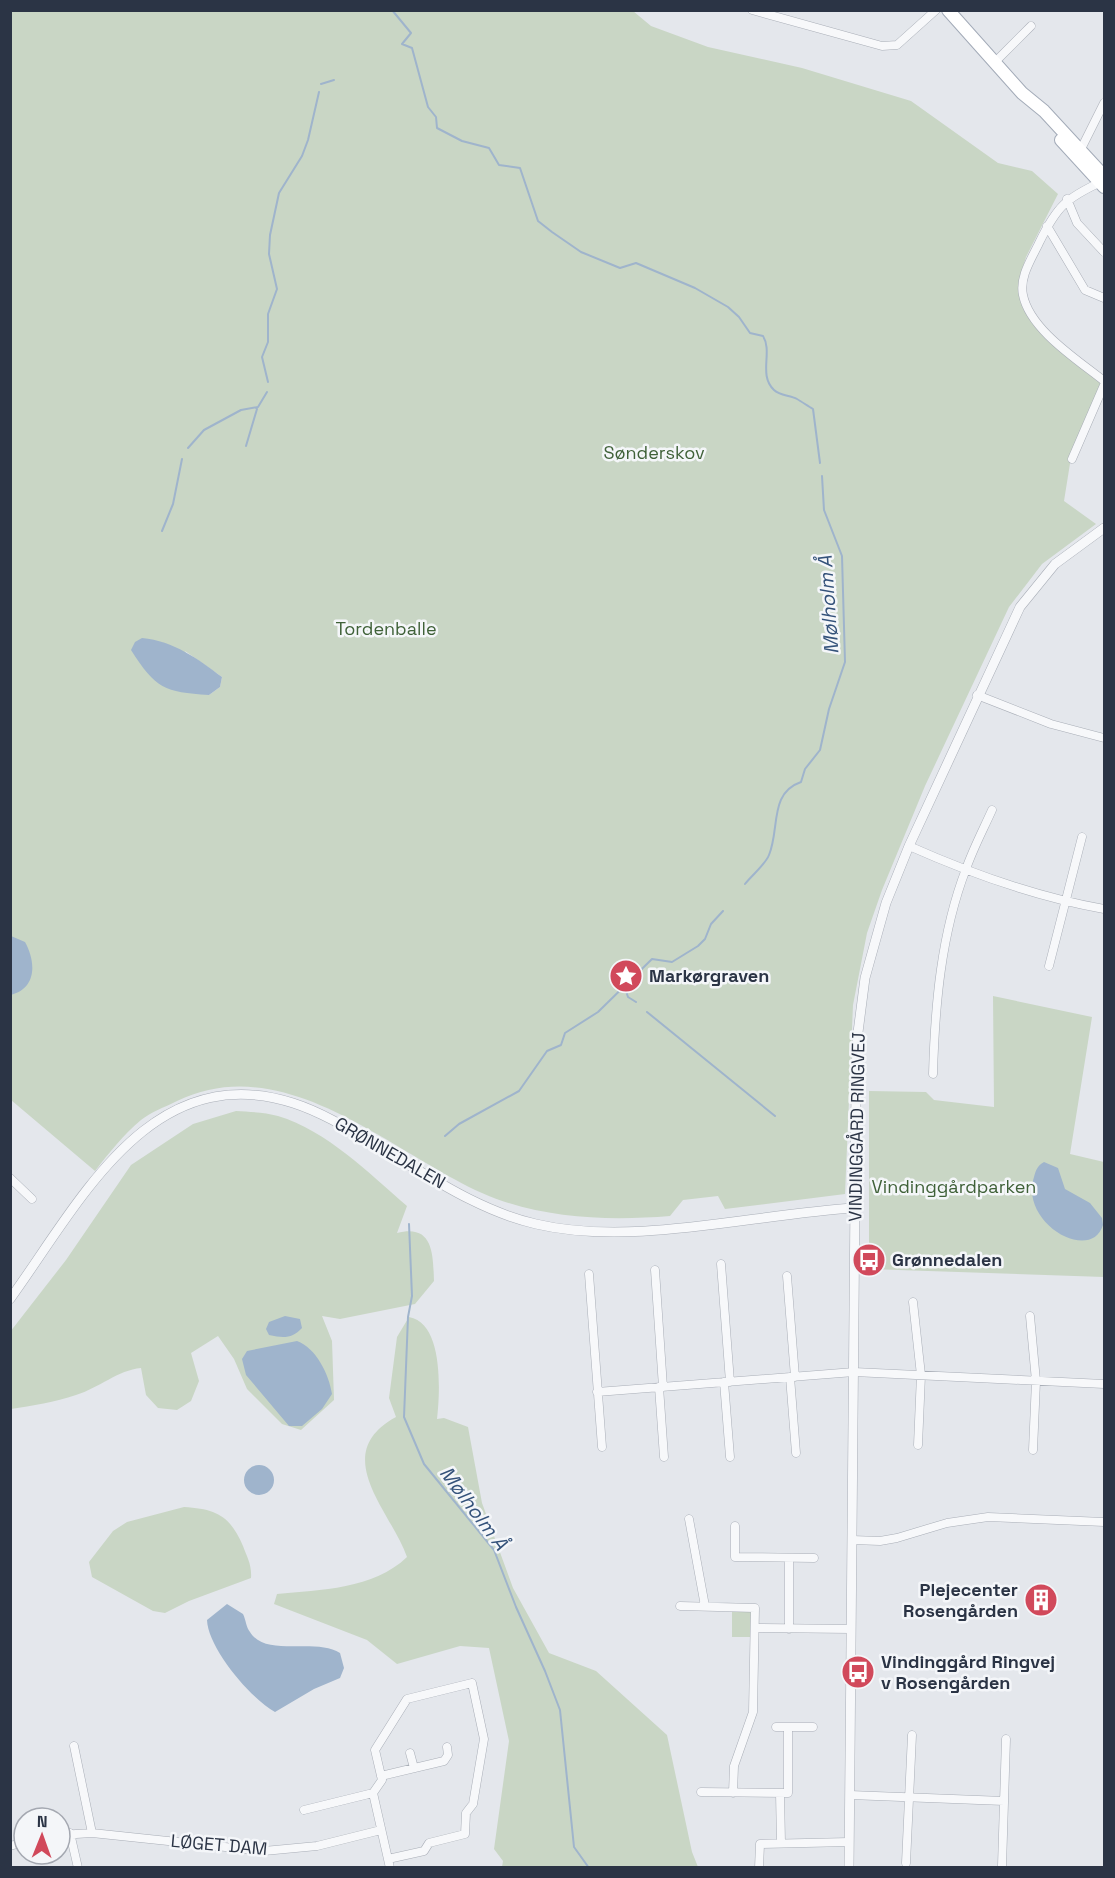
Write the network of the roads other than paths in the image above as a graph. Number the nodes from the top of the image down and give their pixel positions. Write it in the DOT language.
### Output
graph roads {
  1 [pos="752,10"];
  2 [pos="937,10"];
  3 [pos="948,10"];
  4 [pos="1030,26"];
  5 [pos="995,62"];
  6 [pos="1022,93"];
  7 [pos="1104,103"];
  8 [pos="1081,149"];
  9 [pos="1103,181"];
  10 [pos="1066,199"];
  11 [pos="1047,226"];
  12 [pos="1104,252"];
  13 [pos="1104,298"];
  14 [pos="1104,381"];
  15 [pos="1104,386"];
  16 [pos="1072,459"];
  17 [pos="1104,528"];
  18 [pos="977,695"];
  19 [pos="1104,738"];
  20 [pos="992,810"];
  21 [pos="1082,837"];
  22 [pos="909,846"];
  23 [pos="965,871"];
  24 [pos="1065,902"];
  25 [pos="1104,909"];
  26 [pos="1049,966"];
  27 [pos="933,1074"];
  28 [pos="10,1178"];
  29 [pos="32,1199"];
  30 [pos="854,1208"];
  31 [pos="721,1264"];
  32 [pos="655,1270"];
  33 [pos="589,1274"];
  34 [pos="787,1276"];
  35 [pos="10,1299"];
  36 [pos="913,1302"];
  37 [pos="1030,1316"];
  38 [pos="854,1372"];
  39 [pos="921,1375"];
  40 [pos="792,1377"];
  41 [pos="1036,1381"];
  42 [pos="727,1382"];
  43 [pos="1104,1384"];
  44 [pos="661,1387"];
  45 [pos="597,1392"];
  46 [pos="918,1445"];
  47 [pos="602,1447"];
  48 [pos="1034,1450"];
  49 [pos="796,1453"];
  50 [pos="664,1457"];
  51 [pos="730,1457"];
  52 [pos="689,1519"];
  53 [pos="1104,1522"];
  54 [pos="735,1526"];
  55 [pos="852,1540"];
  56 [pos="789,1558"];
  57 [pos="814,1558"];
  58 [pos="680,1606"];
  59 [pos="705,1606"];
  60 [pos="756,1628"];
  61 [pos="789,1629"];
  62 [pos="850,1629"];
  63 [pos="776,1727"];
  64 [pos="788,1727"];
  65 [pos="813,1727"];
  66 [pos="912,1735"];
  67 [pos="1006,1739"];
  68 [pos="74,1746"];
  69 [pos="447,1747"];
  70 [pos="410,1753"];
  71 [pos="414,1768"];
  72 [pos="381,1776"];
  73 [pos="701,1792"];
  74 [pos="733,1792"];
  75 [pos="373,1793"];
  76 [pos="780,1793"];
  77 [pos="850,1795"];
  78 [pos="910,1797"];
  79 [pos="1004,1801"];
  80 [pos="304,1810"];
  81 [pos="381,1830"];
  82 [pos="72,1833"];
  83 [pos="92,1833"];
  84 [pos="72,1842"];
  85 [pos="849,1842"];
  86 [pos="781,1843"];
  87 [pos="389,1863"];
  88 [pos="906,1863"];
  89 [pos="1002,1866"];
  90 [pos="78,1868"];
  91 [pos="759,1868"];
  92 [pos="849,1868"];
  1 -- 2 [label="street"];
  2 -- 5 [label="main road"];
  3 -- 5 [label="main road"];
  4 -- 5 [label="street"];
  5 -- 6 [label="main road"];
  6 -- 8 [label="main road"];
  6 -- 9 [label="main road"];
  7 -- 8 [label="street"];
  8 -- 9 [label="main road"];
  9 -- 10 [label="street"];
  10 -- 11 [label="street"];
  10 -- 12 [label="street"];
  11 -- 13 [label="street"];
  11 -- 14 [label="street"];
  15 -- 16 [label="street"];
  17 -- 18 [label="street, VINDINGGÅRD RINGVEJ"];
  18 -- 19 [label="street"];
  18 -- 22 [label="street, VINDINGGÅRD RINGVEJ"];
  20 -- 23 [label="street"];
  21 -- 24 [label="street"];
  22 -- 23 [label="street"];
  22 -- 30 [label="street, VINDINGGÅRD RINGVEJ"];
  23 -- 24 [label="street"];
  23 -- 27 [label="street"];
  24 -- 25 [label="street"];
  24 -- 26 [label="street"];
  28 -- 29 [label="street"];
  30 -- 35 [label="street, GRØNNEDALEN"];
  30 -- 38 [label="street, VINDINGGÅRD RINGVEJ"];
  31 -- 42 [label="street"];
  32 -- 44 [label="street"];
  33 -- 45 [label="street"];
  34 -- 40 [label="street"];
  36 -- 39 [label="street"];
  37 -- 41 [label="street"];
  38 -- 39 [label="street"];
  38 -- 40 [label="street"];
  38 -- 55 [label="street, VINDINGGÅRD RINGVEJ"];
  39 -- 41 [label="street"];
  39 -- 46 [label="street"];
  40 -- 42 [label="street"];
  40 -- 49 [label="street"];
  41 -- 43 [label="street"];
  41 -- 48 [label="street"];
  42 -- 44 [label="street"];
  42 -- 51 [label="street"];
  44 -- 45 [label="street"];
  44 -- 50 [label="street"];
  45 -- 47 [label="street"];
  52 -- 59 [label="street"];
  53 -- 55 [label="street"];
  54 -- 56 [label="street"];
  55 -- 62 [label="street, VINDINGGÅRD RINGVEJ"];
  56 -- 57 [label="street"];
  56 -- 61 [label="street"];
  58 -- 59 [label="street"];
  59 -- 60 [label="street"];
  60 -- 61 [label="street"];
  60 -- 74 [label="street"];
  61 -- 62 [label="street"];
  62 -- 77 [label="street, VINDINGGÅRD RINGVEJ"];
  63 -- 64 [label="street"];
  64 -- 65 [label="street"];
  64 -- 76 [label="street"];
  66 -- 78 [label="street"];
  67 -- 79 [label="street"];
  68 -- 83 [label="street"];
  69 -- 71 [label="street"];
  70 -- 71 [label="street"];
  71 -- 72 [label="street"];
  72 -- 75 [label="street"];
  72 -- 87 [label="street"];
  73 -- 74 [label="street"];
  74 -- 76 [label="street"];
  75 -- 80 [label="street"];
  75 -- 81 [label="street"];
  76 -- 86 [label="street"];
  77 -- 78 [label="street"];
  77 -- 85 [label="street, VINDINGGÅRD RINGVEJ"];
  78 -- 79 [label="street"];
  78 -- 88 [label="street"];
  79 -- 89 [label="street"];
  81 -- 83 [label="street, LØGET DAM"];
  81 -- 87 [label="street"];
  82 -- 83 [label="street, LØGET DAM"];
  84 -- 90 [label="street"];
  85 -- 86 [label="street"];
  85 -- 92 [label="street, VINDINGGÅRD RINGVEJ"];
  86 -- 91 [label="street"];
}
